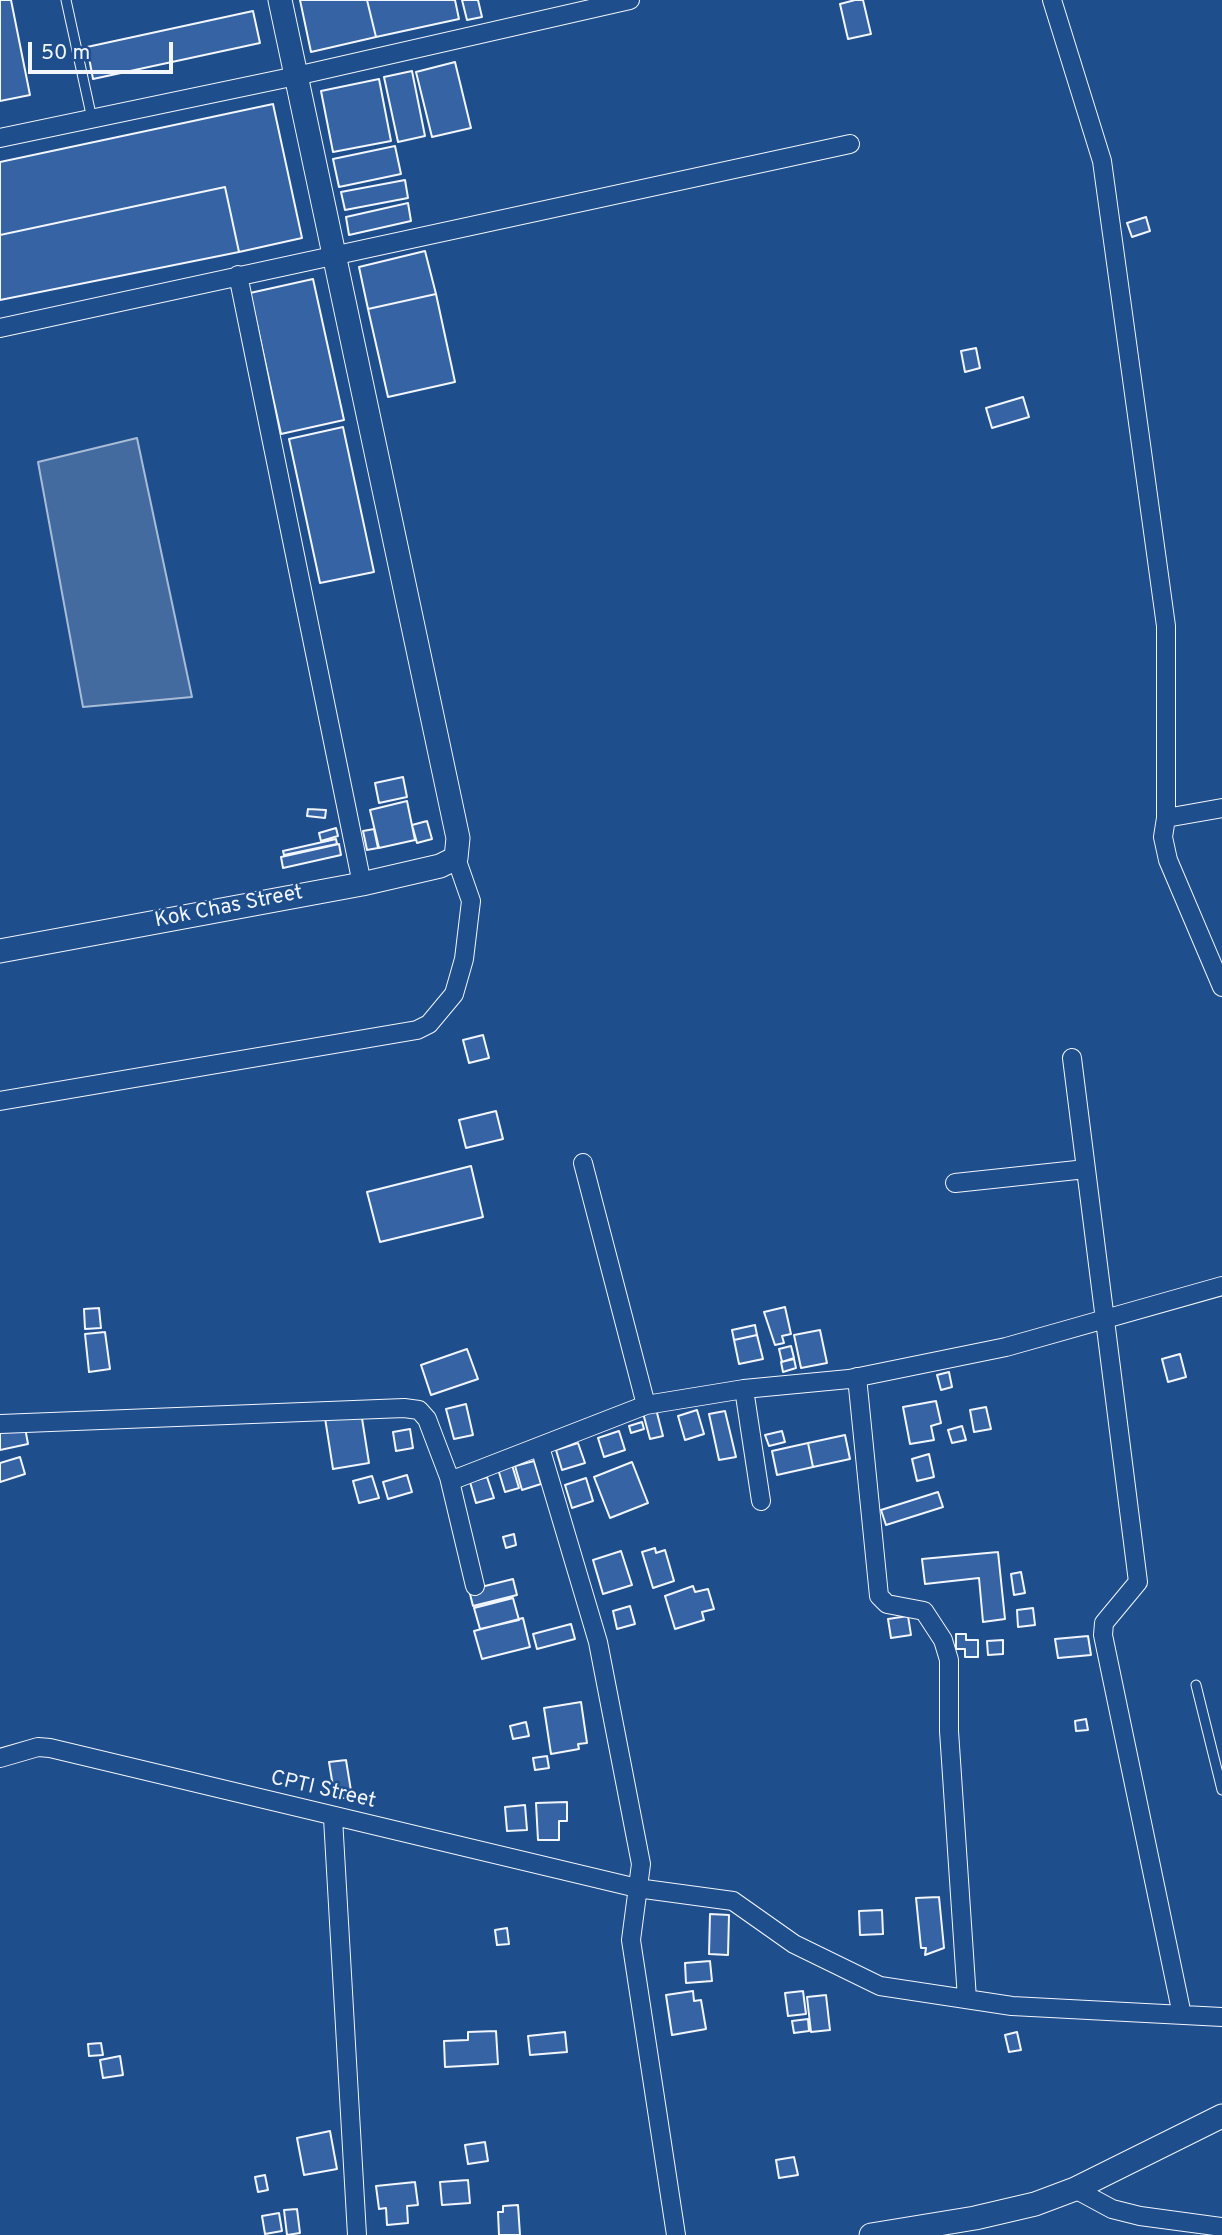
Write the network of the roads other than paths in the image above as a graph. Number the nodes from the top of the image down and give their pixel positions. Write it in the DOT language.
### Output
graph roads {
  1 [pos="66,0"];
  2 [pos="280,0"];
  3 [pos="629,0"];
  4 [pos="1052,0"];
  5 [pos="296,76"];
  6 [pos="92,119"];
  7 [pos="0,138"];
  8 [pos="849,144"];
  9 [pos="333,256"];
  10 [pos="238,275"];
  11 [pos="0,328"];
  12 [pos="1222,808"];
  13 [pos="1166,818"];
  14 [pos="456,858"];
  15 [pos="362,884"];
  16 [pos="0,951"];
  17 [pos="1222,987"];
  18 [pos="1072,1058"];
  19 [pos="0,1101"];
  20 [pos="583,1163"];
  21 [pos="1086,1168"];
  22 [pos="955,1183"];
  23 [pos="1222,1286"];
  24 [pos="1106,1320"];
  25 [pos="857,1377"];
  26 [pos="744,1389"];
  27 [pos="646,1405"];
  28 [pos="0,1424"];
  29 [pos="540,1447"];
  30 [pos="449,1478"];
  31 [pos="761,1501"];
  32 [pos="475,1586"];
  33 [pos="1196,1685"];
  34 [pos="0,1758"];
  35 [pos="1222,1790"];
  36 [pos="333,1818"];
  37 [pos="637,1888"];
  38 [pos="967,1999"];
  39 [pos="1182,2015"];
  40 [pos="1222,2017"];
  41 [pos="1222,2116"];
  42 [pos="1075,2189"];
  43 [pos="1222,2227"];
  44 [pos="357,2235"];
  45 [pos="677,2235"];
  46 [pos="871,2235"];
  1 -- 6 [label="lane"];
  2 -- 5 [label="street"];
  3 -- 5 [label="street"];
  4 -- 13 [label="street"];
  5 -- 6 [label="street"];
  5 -- 9 [label="street"];
  6 -- 7 [label="street"];
  8 -- 9 [label="street"];
  9 -- 10 [label="street"];
  9 -- 14 [label="street"];
  10 -- 11 [label="street"];
  10 -- 15 [label="street"];
  12 -- 13 [label="street"];
  13 -- 17 [label="street"];
  14 -- 15 [label="street, Kok Chas Street"];
  14 -- 19 [label="street"];
  15 -- 16 [label="street, Kok Chas Street"];
  18 -- 21 [label="street"];
  20 -- 27 [label="street"];
  21 -- 22 [label="street"];
  21 -- 24 [label="street"];
  23 -- 24 [label="street"];
  24 -- 25 [label="street"];
  24 -- 39 [label="street"];
  25 -- 26 [label="street"];
  25 -- 38 [label="street"];
  26 -- 27 [label="street"];
  26 -- 31 [label="street"];
  27 -- 29 [label="street"];
  28 -- 30 [label="street"];
  29 -- 30 [label="street"];
  29 -- 37 [label="street"];
  30 -- 32 [label="street"];
  33 -- 35 [label="lane"];
  34 -- 36 [label="street, CPTI Street"];
  36 -- 37 [label="street, CPTI Street"];
  36 -- 44 [label="street"];
  37 -- 38 [label="street, CPTI Street"];
  37 -- 45 [label="street"];
  38 -- 39 [label="street, CPTI Street"];
  39 -- 40 [label="street, CPTI Street"];
  41 -- 42 [label="street"];
  42 -- 43 [label="street"];
  42 -- 46 [label="street"];
}
